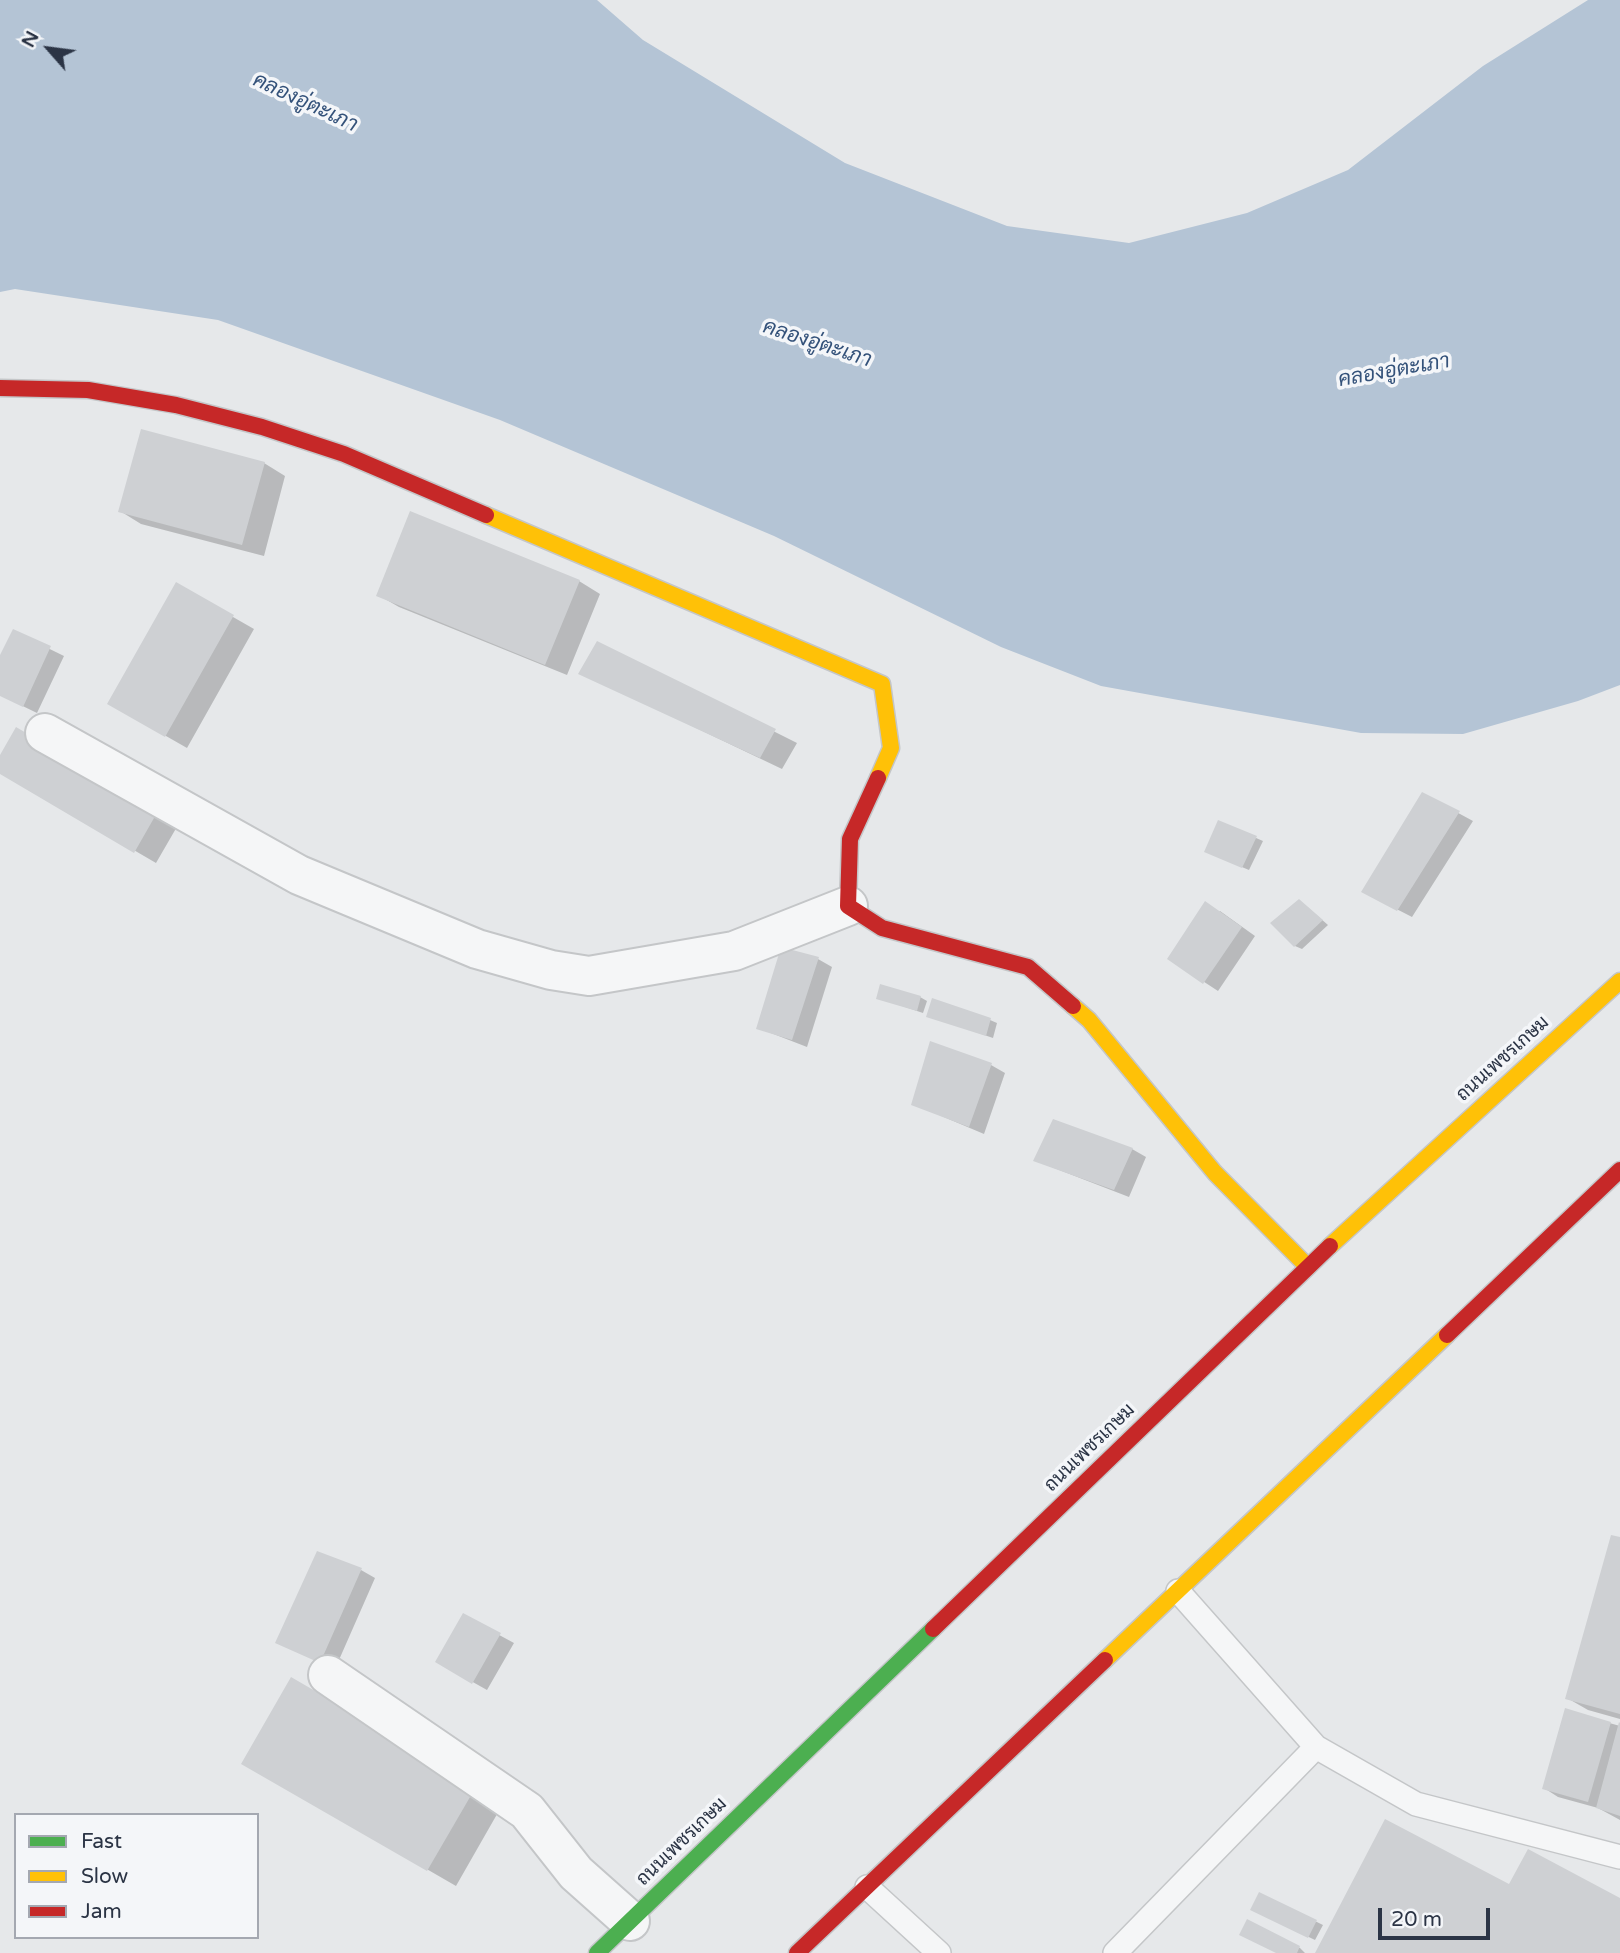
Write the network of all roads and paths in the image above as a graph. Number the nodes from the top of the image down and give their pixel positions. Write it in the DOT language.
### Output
graph roads {
  1 [pos="0,388"];
  2 [pos="45,733"];
  3 [pos="848,906"];
  4 [pos="1620,981"];
  5 [pos="1620,1170"];
  6 [pos="1308,1267"];
  7 [pos="1178,1591"];
  8 [pos="328,1675"];
  9 [pos="1316,1747"];
  10 [pos="1620,1857"];
  11 [pos="867,1886"];
  12 [pos="630,1921"];
  13 [pos="597,1953"];
  14 [pos="797,1953"];
  15 [pos="939,1953"];
  16 [pos="1115,1953"];
  1 -- 3 [label="main road"];
  2 -- 3 [label="street"];
  3 -- 6 [label="main road"];
  4 -- 6 [label="main road, ถนนเพชรเกษม"];
  5 -- 7 [label="main road"];
  6 -- 12 [label="main road, ถนนเพชรเกษม"];
  7 -- 9 [label="lane"];
  7 -- 11 [label="main road"];
  8 -- 12 [label="street"];
  9 -- 10 [label="lane"];
  9 -- 16 [label="lane"];
  11 -- 14 [label="main road"];
  11 -- 15 [label="lane"];
  12 -- 13 [label="main road, ถนนเพชรเกษม"];
}
